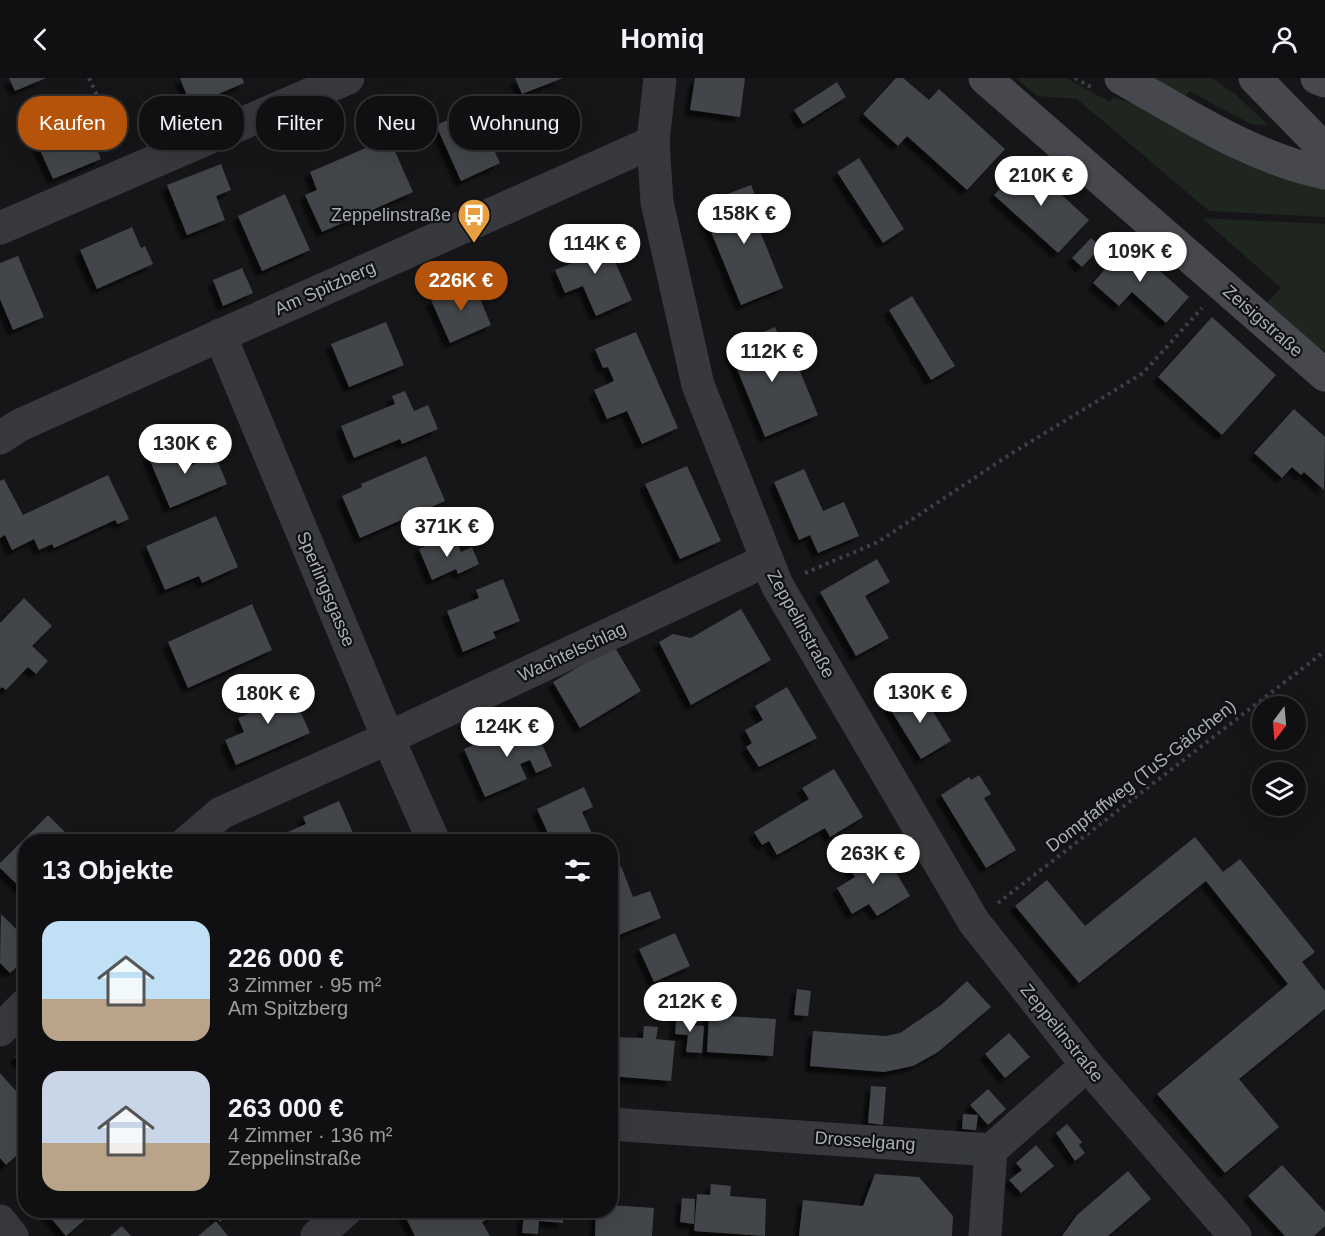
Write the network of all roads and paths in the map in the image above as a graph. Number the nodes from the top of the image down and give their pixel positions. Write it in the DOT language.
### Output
graph roads {
  1 [pos="89,78"];
  2 [pos="348,78"];
  3 [pos="660,78"];
  4 [pos="985,78"];
  5 [pos="1122,78"];
  6 [pos="1255,78"];
  7 [pos="1317,78"];
  8 [pos="1325,81"];
  9 [pos="653,142"];
  10 [pos="1325,150"];
  11 [pos="132,170"];
  12 [pos="1325,173"];
  13 [pos="0,228"];
  14 [pos="1222,285"];
  15 [pos="220,335"];
  16 [pos="1320,366"];
  17 [pos="0,438"];
  18 [pos="771,573"];
  19 [pos="1325,651"];
  20 [pos="388,738"];
  21 [pos="196,834"];
  22 [pos="430,834"];
  23 [pos="974,922"];
  24 [pos="18,1012"];
  25 [pos="0,1030"];
  26 [pos="1087,1065"];
  27 [pos="618,1125"];
  28 [pos="991,1150"];
  29 [pos="337,1218"];
  30 [pos="0,1221"];
  31 [pos="12,1236"];
  32 [pos="317,1236"];
  33 [pos="985,1236"];
  34 [pos="1235,1236"];
  1 -- 11 [label="path"];
  2 -- 11 [label="street"];
  3 -- 9 [label="street, Zeppelinstraße"];
  4 -- 14 [label="street, Zeisigstraße"];
  5 -- 12 [label="street"];
  6 -- 10 [label="street"];
  7 -- 8 [label="street"];
  9 -- 15 [label="street, Am Spitzberg"];
  9 -- 18 [label="street, Zeppelinstraße"];
  11 -- 13 [label="street"];
  14 -- 16 [label="street, Zeisigstraße"];
  14 -- 18 [label="path"];
  15 -- 17 [label="street, Am Spitzberg"];
  15 -- 20 [label="street, Sperlingsgasse"];
  18 -- 20 [label="street, Wachtelschlag"];
  18 -- 23 [label="street, Zeppelinstraße"];
  19 -- 23 [label="path, Dompfaffweg (TuS-Gäßchen)"];
  20 -- 21 [label="street, Wachtelschlag"];
  20 -- 22 [label="street, Sperlingsgasse"];
  23 -- 26 [label="street, Zeppelinstraße"];
  24 -- 25 [label="street"];
  26 -- 28 [label="street"];
  26 -- 34 [label="street, Zeppelinstraße"];
  27 -- 28 [label="street, Drosselgang"];
  28 -- 33 [label="street"];
  29 -- 32 [label="street"];
  30 -- 31 [label="street"];
}
